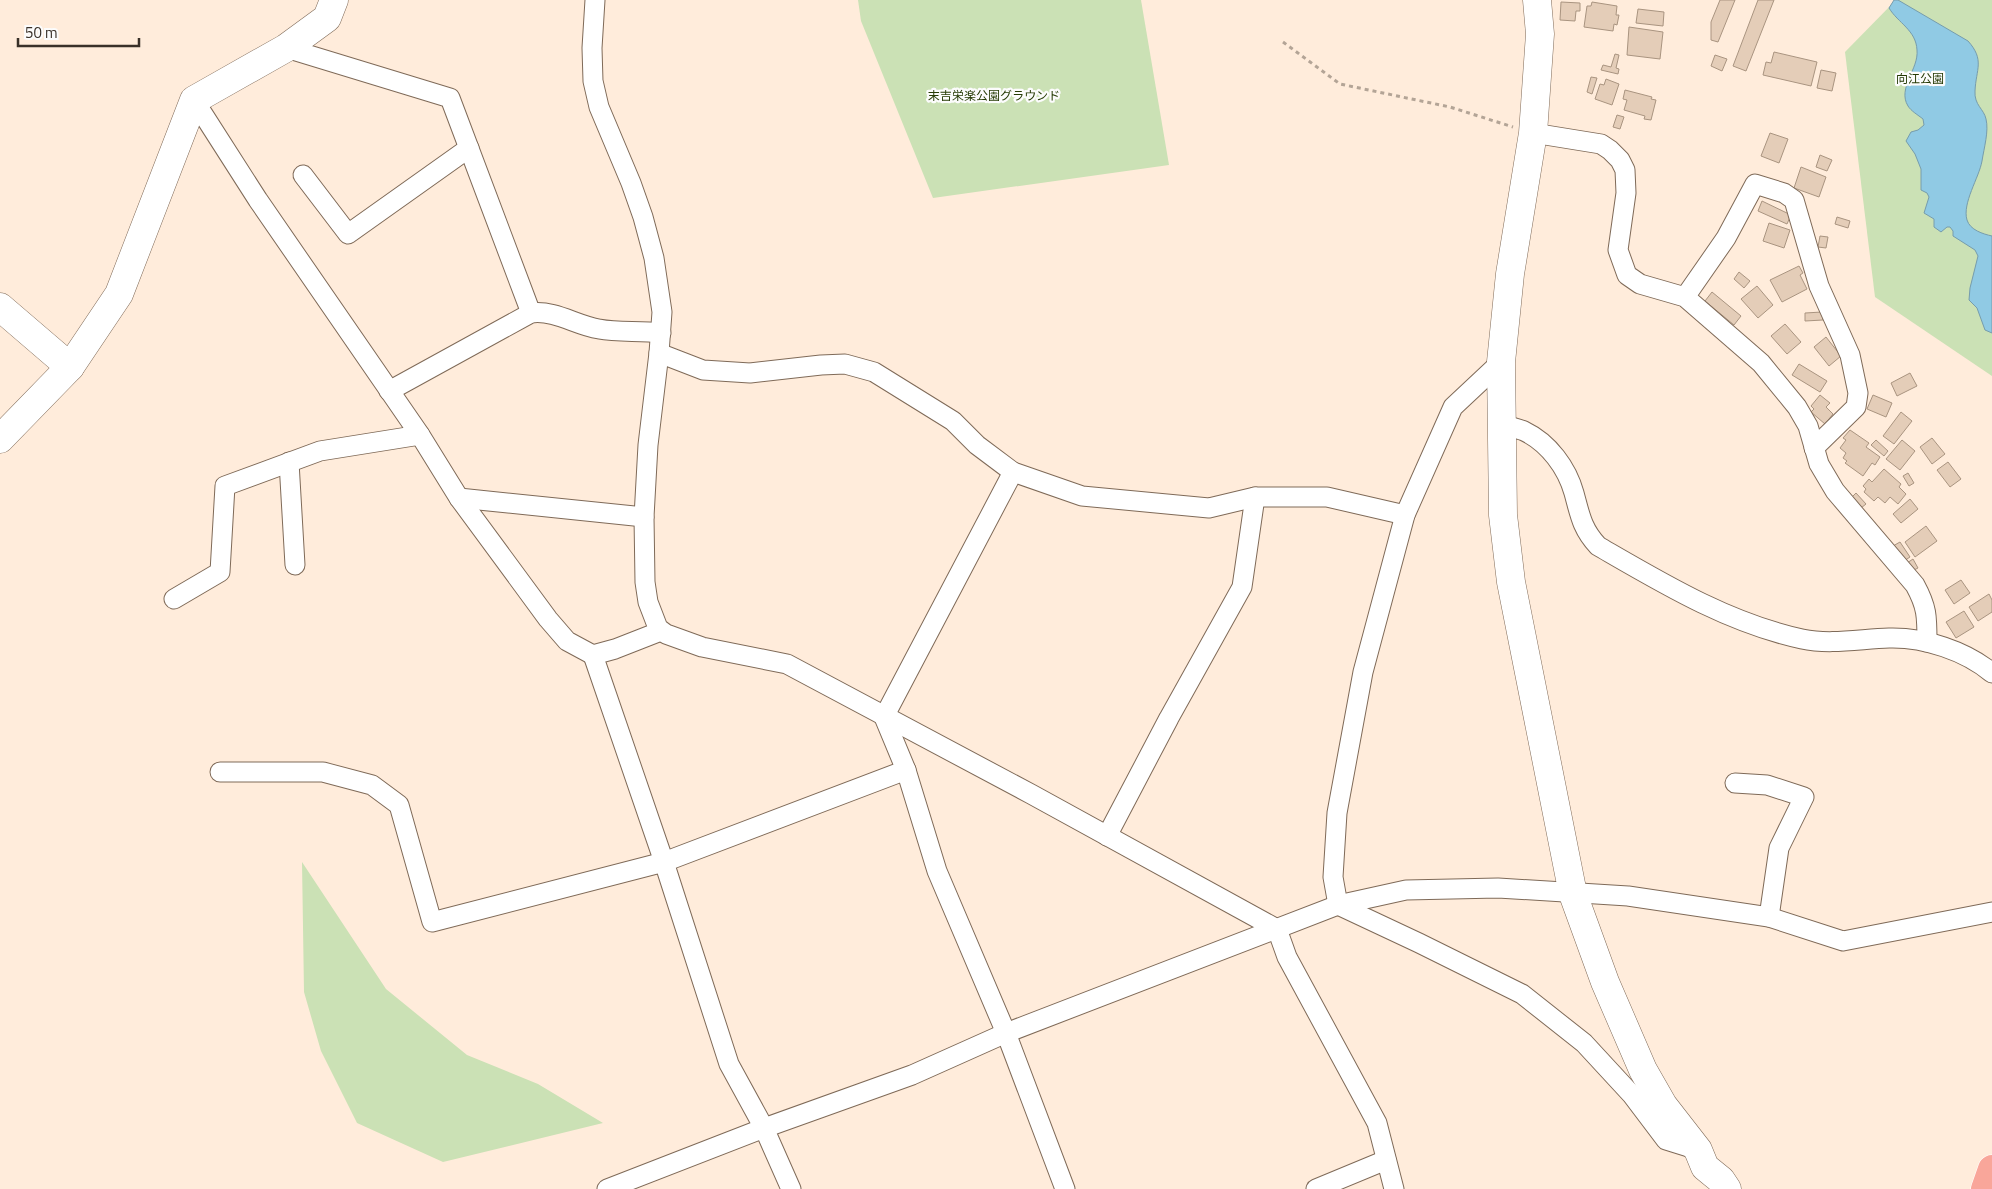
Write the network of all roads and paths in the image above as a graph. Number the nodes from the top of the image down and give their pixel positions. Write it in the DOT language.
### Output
graph roads {
  1 [pos="334,0"];
  2 [pos="595,0"];
  3 [pos="1537,0"];
  4 [pos="1283,42"];
  5 [pos="286,48"];
  6 [pos="194,100"];
  7 [pos="1532,133"];
  8 [pos="469,148"];
  9 [pos="304,175"];
  10 [pos="1686,297"];
  11 [pos="0,307"];
  12 [pos="531,313"];
  13 [pos="661,333"];
  14 [pos="660,353"];
  15 [pos="1501,362"];
  16 [pos="70,367"];
  17 [pos="389,391"];
  18 [pos="1502,424"];
  19 [pos="420,436"];
  20 [pos="0,439"];
  21 [pos="1814,448"];
  22 [pos="289,462"];
  23 [pos="1013,472"];
  24 [pos="1255,497"];
  25 [pos="459,498"];
  26 [pos="1404,515"];
  27 [pos="644,517"];
  28 [pos="295,565"];
  29 [pos="174,599"];
  30 [pos="661,631"];
  31 [pos="1927,642"];
  32 [pos="593,654"];
  33 [pos="1992,674"];
  34 [pos="884,717"];
  35 [pos="906,770"];
  36 [pos="220,772"];
  37 [pos="1735,783"];
  38 [pos="1107,836"];
  39 [pos="664,862"];
  40 [pos="1573,894"];
  41 [pos="1338,905"];
  42 [pos="1992,912"];
  43 [pos="1769,917"];
  44 [pos="1277,929"];
  45 [pos="1006,1033"];
  46 [pos="764,1128"];
  47 [pos="1698,1150"];
  48 [pos="1386,1160"];
  49 [pos="1992,1169"];
  50 [pos="606,1189"];
  51 [pos="791,1189"];
  52 [pos="1065,1189"];
  53 [pos="1316,1189"];
  54 [pos="1394,1189"];
  55 [pos="1727,1189"];
  56 [pos="1985,1189"];
  1 -- 5 [label="street"];
  2 -- 13 [label="street"];
  3 -- 7 [label="street"];
  4 -- 7 [label="path"];
  5 -- 6 [label="street"];
  5 -- 8 [label="street"];
  6 -- 16 [label="street"];
  6 -- 17 [label="street"];
  7 -- 10 [label="street"];
  7 -- 15 [label="street"];
  8 -- 9 [label="street"];
  8 -- 12 [label="street"];
  10 -- 21 [label="street"];
  10 -- 21 [label="street"];
  11 -- 16 [label="street"];
  12 -- 13 [label="street"];
  12 -- 17 [label="street"];
  13 -- 14 [label="street"];
  14 -- 23 [label="street"];
  14 -- 27 [label="street"];
  15 -- 18 [label="street"];
  15 -- 26 [label="street"];
  16 -- 20 [label="street"];
  17 -- 19 [label="street"];
  18 -- 31 [label="street"];
  18 -- 40 [label="street"];
  19 -- 22 [label="street"];
  19 -- 25 [label="street"];
  21 -- 31 [label="street"];
  22 -- 28 [label="street"];
  22 -- 29 [label="street"];
  23 -- 24 [label="street"];
  23 -- 34 [label="street"];
  24 -- 26 [label="street"];
  24 -- 38 [label="street"];
  25 -- 27 [label="street"];
  25 -- 32 [label="street"];
  26 -- 41 [label="street"];
  27 -- 30 [label="street"];
  30 -- 32 [label="street"];
  30 -- 34 [label="street"];
  31 -- 33 [label="street"];
  32 -- 39 [label="street"];
  34 -- 35 [label="street"];
  34 -- 38 [label="street"];
  35 -- 39 [label="street"];
  35 -- 45 [label="street"];
  36 -- 39 [label="street"];
  37 -- 43 [label="street"];
  38 -- 44 [label="street"];
  39 -- 46 [label="street"];
  40 -- 41 [label="street"];
  40 -- 43 [label="street"];
  40 -- 47 [label="street"];
  41 -- 44 [label="street"];
  41 -- 47 [label="street"];
  42 -- 43 [label="street"];
  44 -- 45 [label="street"];
  44 -- 48 [label="street"];
  45 -- 46 [label="street"];
  45 -- 52 [label="street"];
  46 -- 50 [label="street"];
  46 -- 51 [label="street"];
  47 -- 55 [label="street"];
  48 -- 53 [label="street"];
  48 -- 54 [label="street"];
  49 -- 56 [label="highway"];
}
